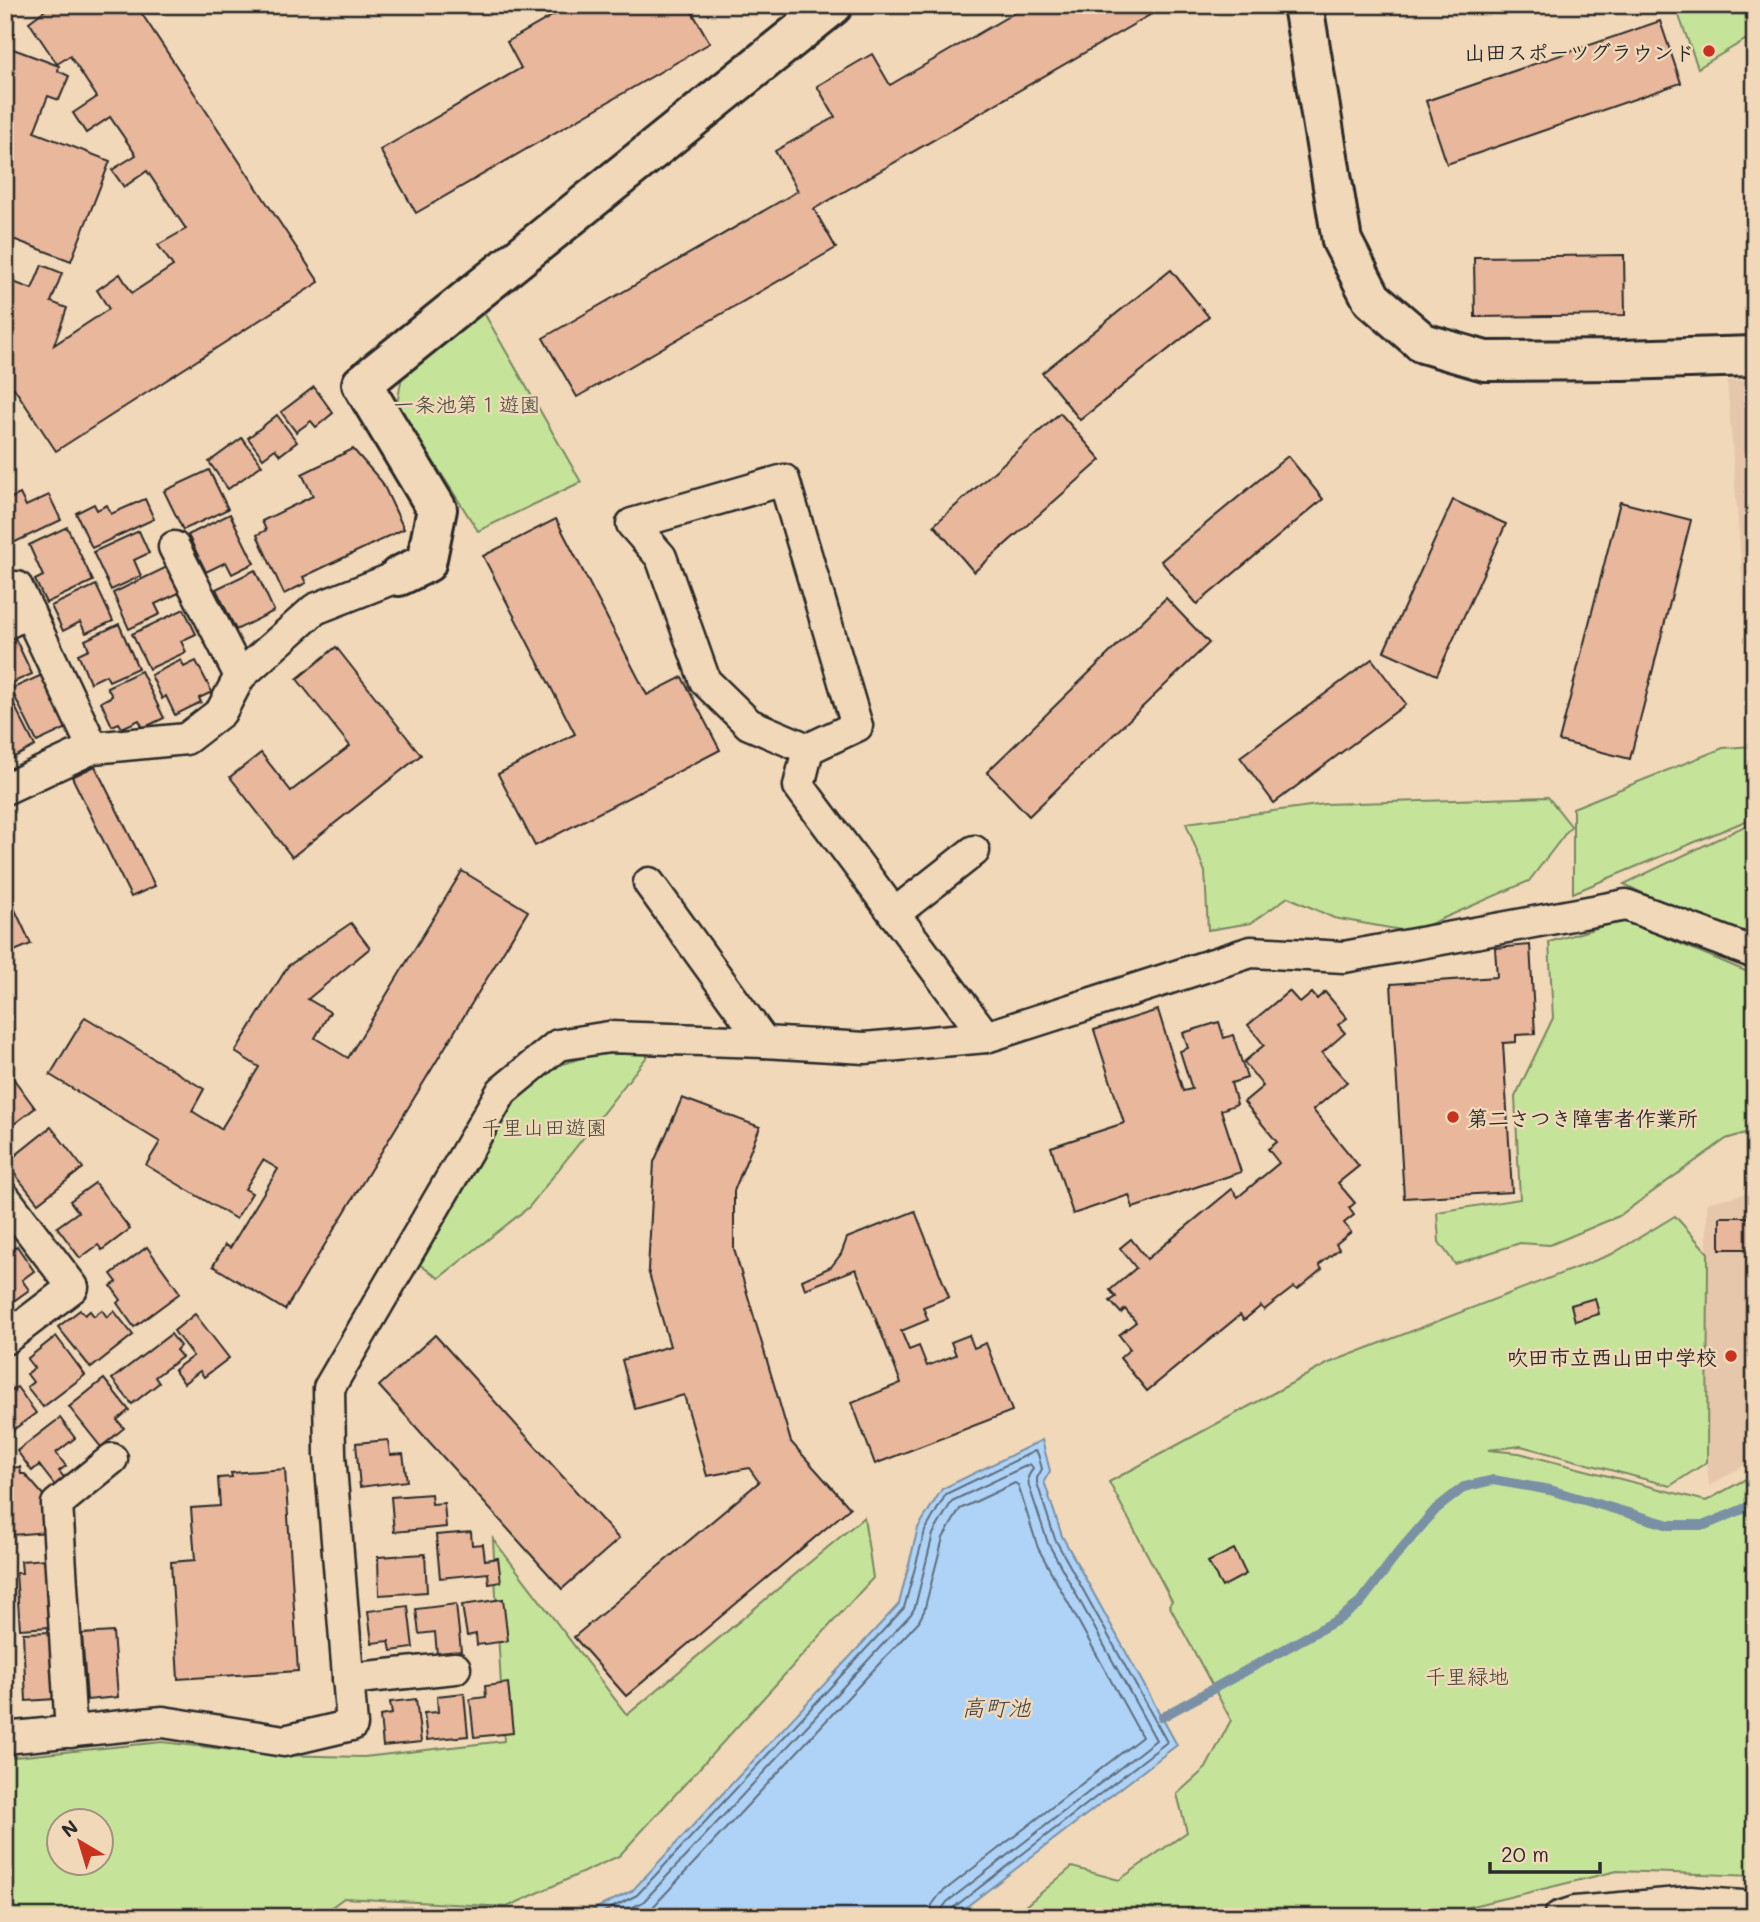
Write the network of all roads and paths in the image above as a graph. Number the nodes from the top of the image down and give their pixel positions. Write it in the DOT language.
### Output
graph roads {
  1 [pos="833,5"];
  2 [pos="1303,5"];
  3 [pos="1755,356"];
  4 [pos="174,547"];
  5 [pos="399,576"];
  6 [pos="17,608"];
  7 [pos="240,676"];
  8 [pos="93,748"];
  9 [pos="808,749"];
  10 [pos="5,789"];
  11 [pos="974,851"];
  12 [pos="649,883"];
  13 [pos="894,914"];
  14 [pos="1755,953"];
  15 [pos="986,1037"];
  16 [pos="764,1042"];
  17 [pos="5,1198"];
  18 [pos="5,1339"];
  19 [pos="112,1459"];
  20 [pos="455,1668"];
  21 [pos="348,1679"];
  22 [pos="71,1732"];
  23 [pos="5,1738"];
  24 [pos="1755,1908"];
  25 [pos="1559,1917"];
  1 -- 5 [label="street"];
  2 -- 3 [label="street"];
  4 -- 7 [label="street"];
  5 -- 7 [label="street"];
  6 -- 8 [label="street"];
  7 -- 8 [label="street"];
  8 -- 10 [label="street"];
  9 -- 9 [label="street"];
  9 -- 13 [label="street"];
  11 -- 13 [label="street"];
  12 -- 16 [label="street"];
  13 -- 15 [label="street"];
  14 -- 15 [label="street"];
  15 -- 16 [label="street"];
  16 -- 21 [label="street"];
  17 -- 18 [label="street"];
  19 -- 22 [label="street"];
  20 -- 21 [label="street"];
  21 -- 22 [label="street"];
  22 -- 23 [label="street"];
  24 -- 25 [label="street"];
}
